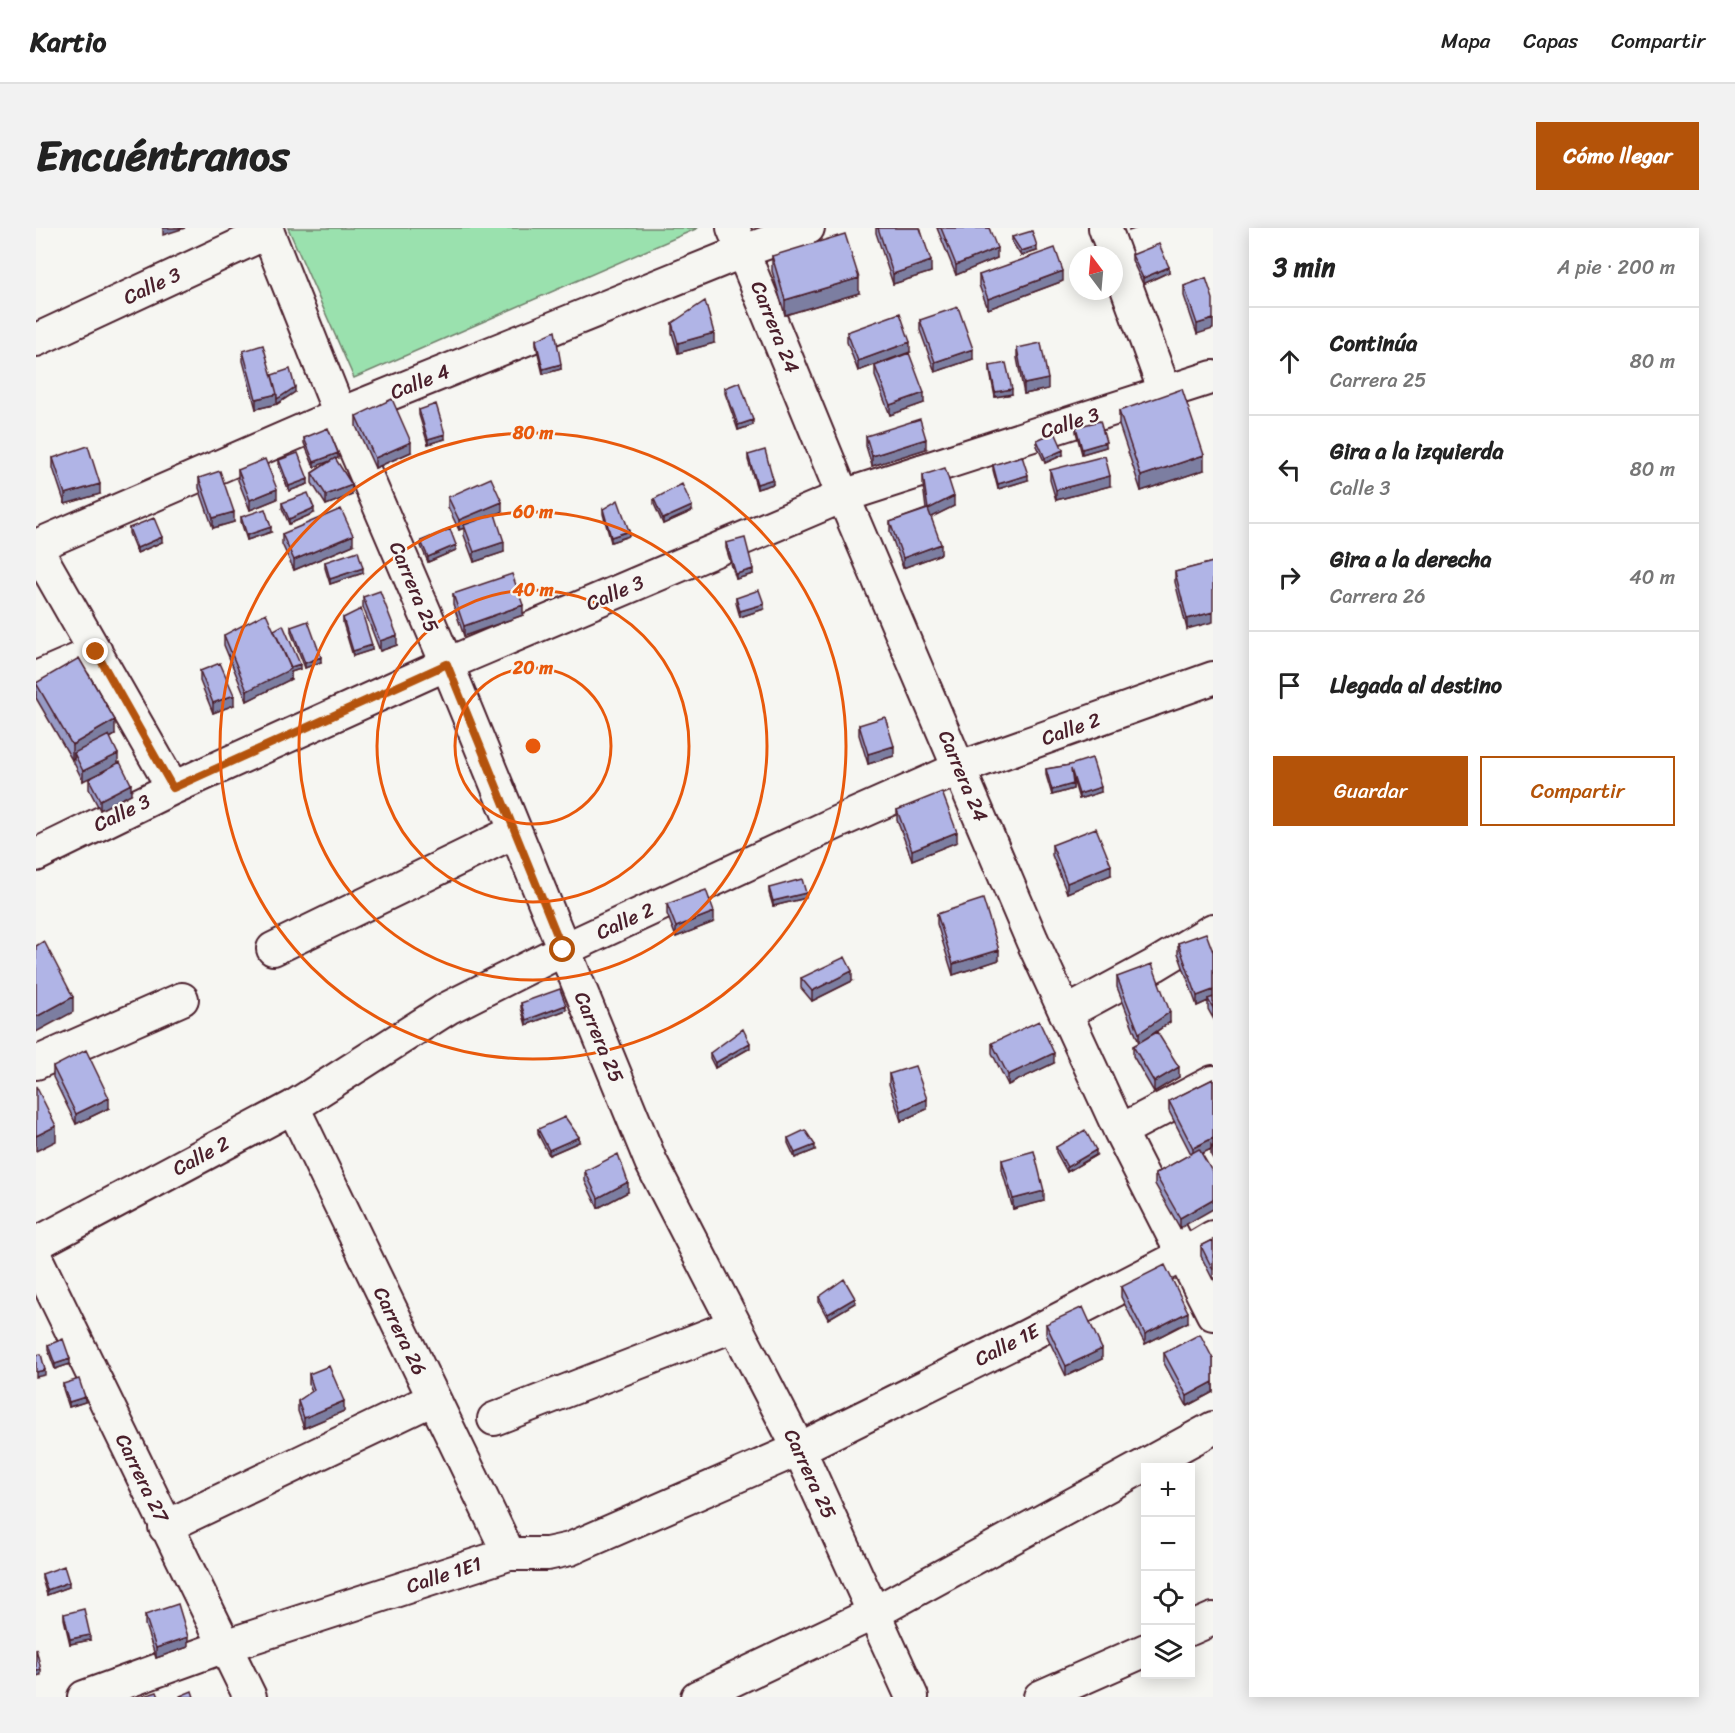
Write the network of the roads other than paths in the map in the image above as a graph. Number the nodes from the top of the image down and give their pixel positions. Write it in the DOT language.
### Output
graph roads {
  1 [pos="808,228"];
  2 [pos="1105,228"];
  3 [pos="267,230"];
  4 [pos="739,240"];
  5 [pos="36,340"];
  6 [pos="1213,376"];
  7 [pos="1165,392"];
  8 [pos="340,414"];
  9 [pos="843,496"];
  10 [pos="36,547"];
  11 [pos="96,652"];
  12 [pos="447,664"];
  13 [pos="36,678"];
  14 [pos="1213,678"];
  15 [pos="960,768"];
  16 [pos="173,788"];
  17 [pos="514,832"];
  18 [pos="36,855"];
  19 [pos="1213,930"];
  20 [pos="273,949"];
  21 [pos="563,950"];
  22 [pos="182,999"];
  23 [pos="1066,1013"];
  24 [pos="36,1063"];
  25 [pos="1213,1082"];
  26 [pos="293,1107"];
  27 [pos="1120,1131"];
  28 [pos="1213,1237"];
  29 [pos="36,1244"];
  30 [pos="1183,1255"];
  31 [pos="36,1258"];
  32 [pos="1213,1314"];
  33 [pos="735,1326"];
  34 [pos="433,1399"];
  35 [pos="494,1419"];
  36 [pos="1213,1428"];
  37 [pos="800,1449"];
  38 [pos="165,1527"];
  39 [pos="509,1554"];
  40 [pos="874,1613"];
  41 [pos="1213,1619"];
  42 [pos="1195,1627"];
  43 [pos="225,1646"];
  44 [pos="1141,1652"];
  45 [pos="84,1697"];
  46 [pos="250,1697"];
  47 [pos="697,1697"];
  48 [pos="912,1697"];
  49 [pos="1040,1697"];
  1 -- 4 [label="street, Calle 4"];
  2 -- 7 [label="street"];
  3 -- 5 [label="street, Calle 3"];
  3 -- 8 [label="street, Carrera 25"];
  4 -- 8 [label="street, Calle 4"];
  4 -- 9 [label="street, Carrera 24"];
  6 -- 7 [label="street, Calle 3"];
  7 -- 9 [label="street, Calle 3"];
  8 -- 10 [label="street, Calle 4"];
  8 -- 12 [label="street, Carrera 25"];
  9 -- 12 [label="street, Calle 3"];
  9 -- 15 [label="street, Carrera 24"];
  10 -- 11 [label="street"];
  11 -- 13 [label="street"];
  11 -- 16 [label="street"];
  12 -- 16 [label="street, Calle 3"];
  12 -- 17 [label="street, Carrera 25"];
  14 -- 15 [label="street, Calle 2"];
  15 -- 21 [label="street, Calle 2"];
  15 -- 23 [label="street, Carrera 24"];
  16 -- 18 [label="street, Calle 3"];
  17 -- 20 [label="street"];
  17 -- 21 [label="street, Carrera 25"];
  19 -- 23 [label="street"];
  21 -- 26 [label="street, Calle 2"];
  21 -- 33 [label="street, Carrera 25"];
  22 -- 24 [label="street"];
  23 -- 27 [label="street, Carrera 24"];
  25 -- 27 [label="street"];
  26 -- 29 [label="street, Calle 2"];
  26 -- 34 [label="street, Carrera 26"];
  27 -- 30 [label="street, Carrera 24"];
  28 -- 30 [label="street, Calle 1E"];
  30 -- 32 [label="street, Carrera 24"];
  30 -- 37 [label="street, Calle 1E"];
  31 -- 38 [label="street, Carrera 27"];
  33 -- 35 [label="street"];
  33 -- 37 [label="street, Carrera 25"];
  34 -- 38 [label="street"];
  34 -- 39 [label="street, Carrera 26"];
  36 -- 40 [label="street"];
  37 -- 39 [label="street, Calle 1E1"];
  37 -- 40 [label="street, Carrera 25"];
  38 -- 43 [label="street, Carrera 27"];
  39 -- 43 [label="street, Calle 1E1"];
  40 -- 47 [label="street"];
  40 -- 48 [label="street, Carrera 25"];
  41 -- 42 [label="street"];
  43 -- 45 [label="street, Calle 1E1"];
  43 -- 46 [label="street, Carrera 27"];
  44 -- 49 [label="street"];
}
